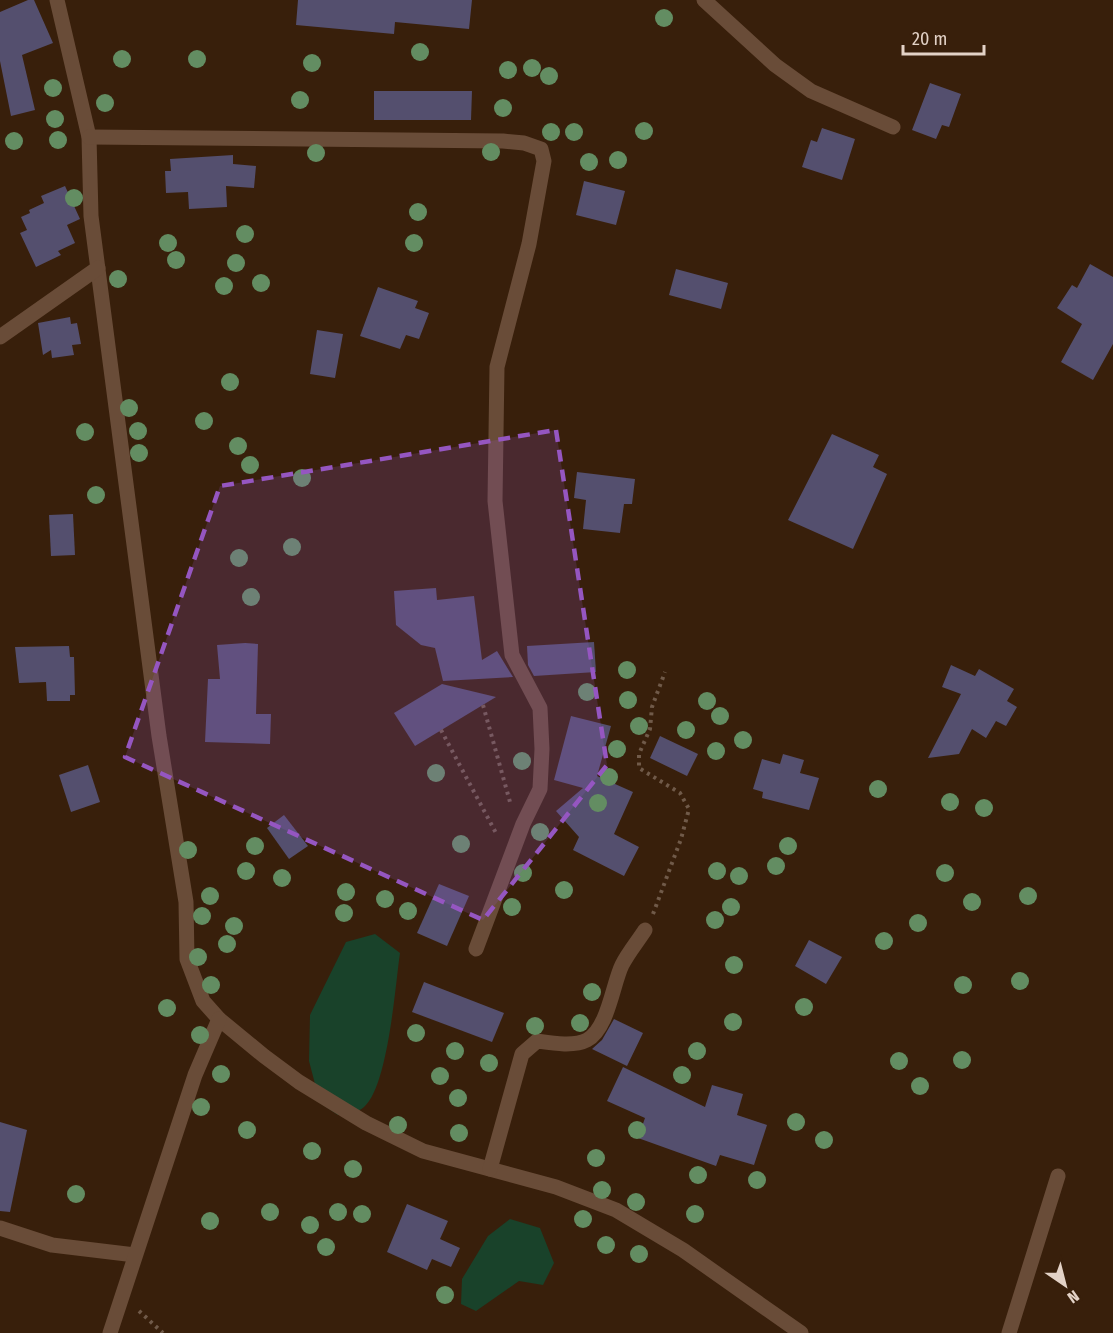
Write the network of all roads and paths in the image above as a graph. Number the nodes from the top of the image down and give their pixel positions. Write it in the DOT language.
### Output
graph roads {
  1 [pos="57,0"];
  2 [pos="704,0"];
  3 [pos="893,127"];
  4 [pos="89,137"];
  5 [pos="98,268"];
  6 [pos="0,337"];
  7 [pos="665,672"];
  8 [pos="483,705"];
  9 [pos="441,730"];
  10 [pos="519,834"];
  11 [pos="510,860"];
  12 [pos="645,930"];
  13 [pos="476,949"];
  14 [pos="219,1019"];
  15 [pos="490,1169"];
  16 [pos="1059,1176"];
  17 [pos="0,1228"];
  18 [pos="135,1255"];
  19 [pos="123,1296"];
  20 [pos="110,1333"];
  21 [pos="163,1333"];
  22 [pos="801,1333"];
  23 [pos="1009,1333"];
  1 -- 4 [label="street"];
  2 -- 3 [label="street"];
  4 -- 5 [label="street"];
  4 -- 10 [label="street"];
  5 -- 6 [label="street"];
  5 -- 14 [label="street"];
  7 -- 12 [label="path"];
  8 -- 10 [label="path"];
  9 -- 11 [label="path"];
  10 -- 11 [label="street"];
  11 -- 13 [label="street"];
  12 -- 15 [label="street"];
  14 -- 15 [label="street"];
  14 -- 18 [label="street"];
  15 -- 22 [label="street"];
  16 -- 23 [label="street"];
  17 -- 18 [label="street"];
  18 -- 19 [label="street"];
  19 -- 20 [label="street"];
  19 -- 21 [label="path"];
}
